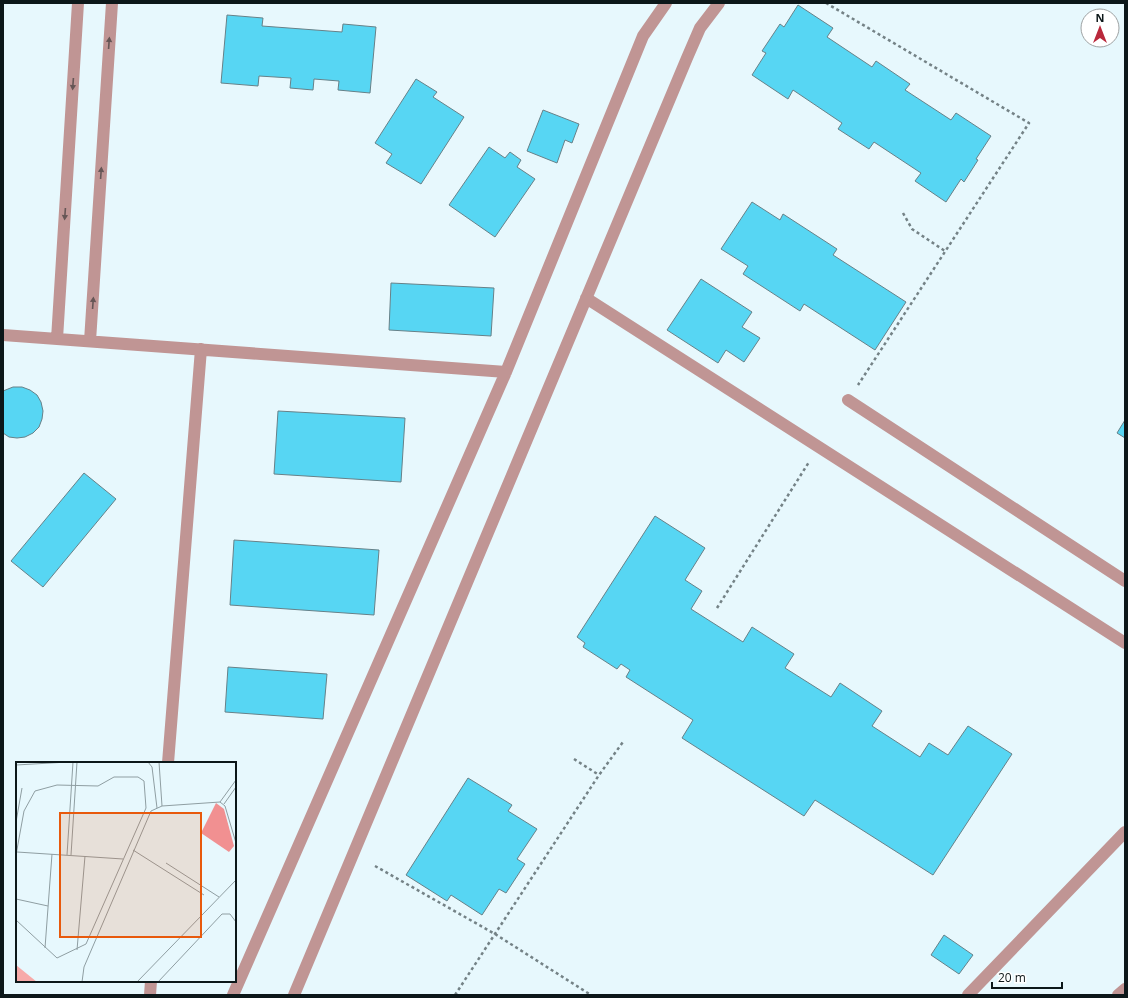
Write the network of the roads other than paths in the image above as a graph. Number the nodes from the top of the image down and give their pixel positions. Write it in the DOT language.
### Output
graph roads {
  1 [pos="78,3"];
  2 [pos="112,3"];
  3 [pos="666,3"];
  4 [pos="719,3"];
  5 [pos="586,298"];
  6 [pos="3,335"];
  7 [pos="57,339"];
  8 [pos="90,342"];
  9 [pos="201,349"];
  10 [pos="506,372"];
  11 [pos="848,400"];
  12 [pos="1125,581"];
  13 [pos="1125,643"];
  14 [pos="168,762"];
  15 [pos="1125,832"];
  16 [pos="151,982"];
  17 [pos="1125,989"];
  18 [pos="150,995"];
  19 [pos="234,995"];
  20 [pos="294,995"];
  21 [pos="968,995"];
  22 [pos="1118,995"];
  1 -- 7 [label="lane, one-way"];
  8 -- 2 [label="lane, one-way"];
  3 -- 10 [label="lane"];
  4 -- 5 [label="lane"];
  5 -- 13 [label="lane"];
  5 -- 20 [label="lane"];
  6 -- 7 [label="lane"];
  7 -- 8 [label="lane"];
  8 -- 9 [label="lane"];
  9 -- 10 [label="lane"];
  9 -- 14 [label="lane"];
  10 -- 19 [label="lane"];
  11 -- 12 [label="lane"];
  15 -- 21 [label="lane"];
  16 -- 18 [label="lane"];
  17 -- 22 [label="lane"];
}
